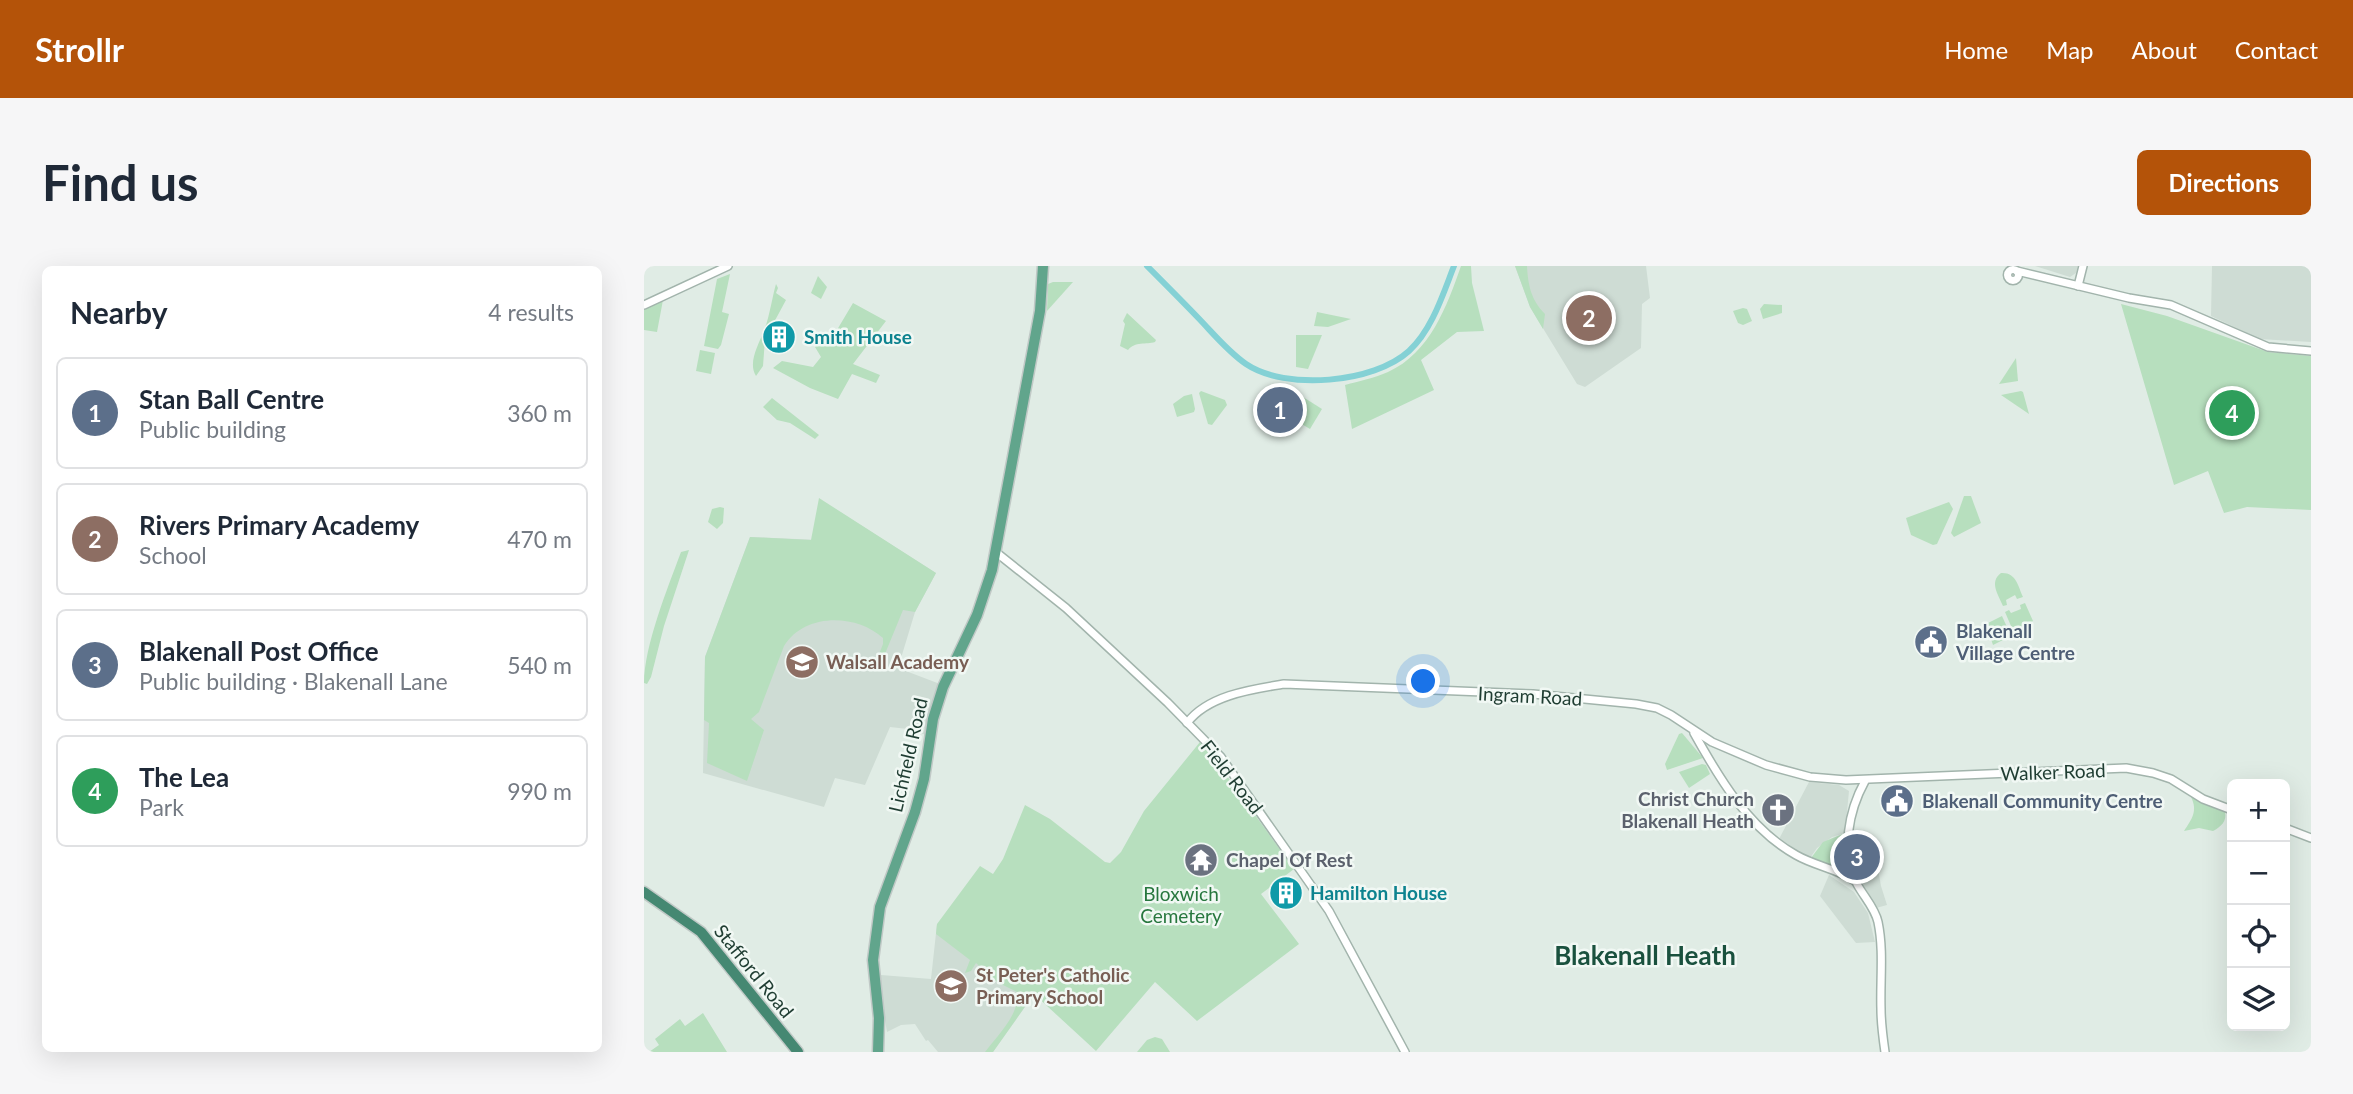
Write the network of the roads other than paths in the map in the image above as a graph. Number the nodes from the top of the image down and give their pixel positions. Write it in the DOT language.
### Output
graph roads {
  1 [pos="728,266"];
  2 [pos="1043,266"];
  3 [pos="2002,266"];
  4 [pos="2083,266"];
  5 [pos="2013,271"];
  6 [pos="2078,286"];
  7 [pos="644,305"];
  8 [pos="2311,351"];
  9 [pos="997,553"];
  10 [pos="1187,723"];
  11 [pos="1693,730"];
  12 [pos="1712,742"];
  13 [pos="1706,754"];
  14 [pos="1865,780"];
  15 [pos="2227,808"];
  16 [pos="2290,830"];
  17 [pos="2311,838"];
  18 [pos="1850,858"];
  19 [pos="1830,869"];
  20 [pos="1856,882"];
  21 [pos="644,892"];
  22 [pos="798,1052"];
  23 [pos="878,1052"];
  24 [pos="1405,1052"];
  25 [pos="1885,1052"];
  1 -- 7 [label="street"];
  2 -- 9 [label="main road, Lichfield Road"];
  3 -- 5 [label="street"];
  4 -- 6 [label="street"];
  5 -- 6 [label="street"];
  6 -- 8 [label="street"];
  9 -- 10 [label="street, Field Road"];
  9 -- 23 [label="main road, Lichfield Road"];
  10 -- 11 [label="street, Ingram Road"];
  10 -- 24 [label="street, Field Road"];
  11 -- 12 [label="street, Ingram Road"];
  11 -- 13 [label="street"];
  12 -- 13 [label="street"];
  12 -- 14 [label="street, Ingram Road"];
  13 -- 19 [label="street"];
  14 -- 15 [label="street, Walker Road"];
  14 -- 18 [label="street"];
  16 -- 17 [label="street"];
  18 -- 19 [label="street"];
  18 -- 20 [label="street"];
  19 -- 20 [label="street"];
  20 -- 25 [label="street"];
  21 -- 22 [label="highway, Stafford Road"];
}
